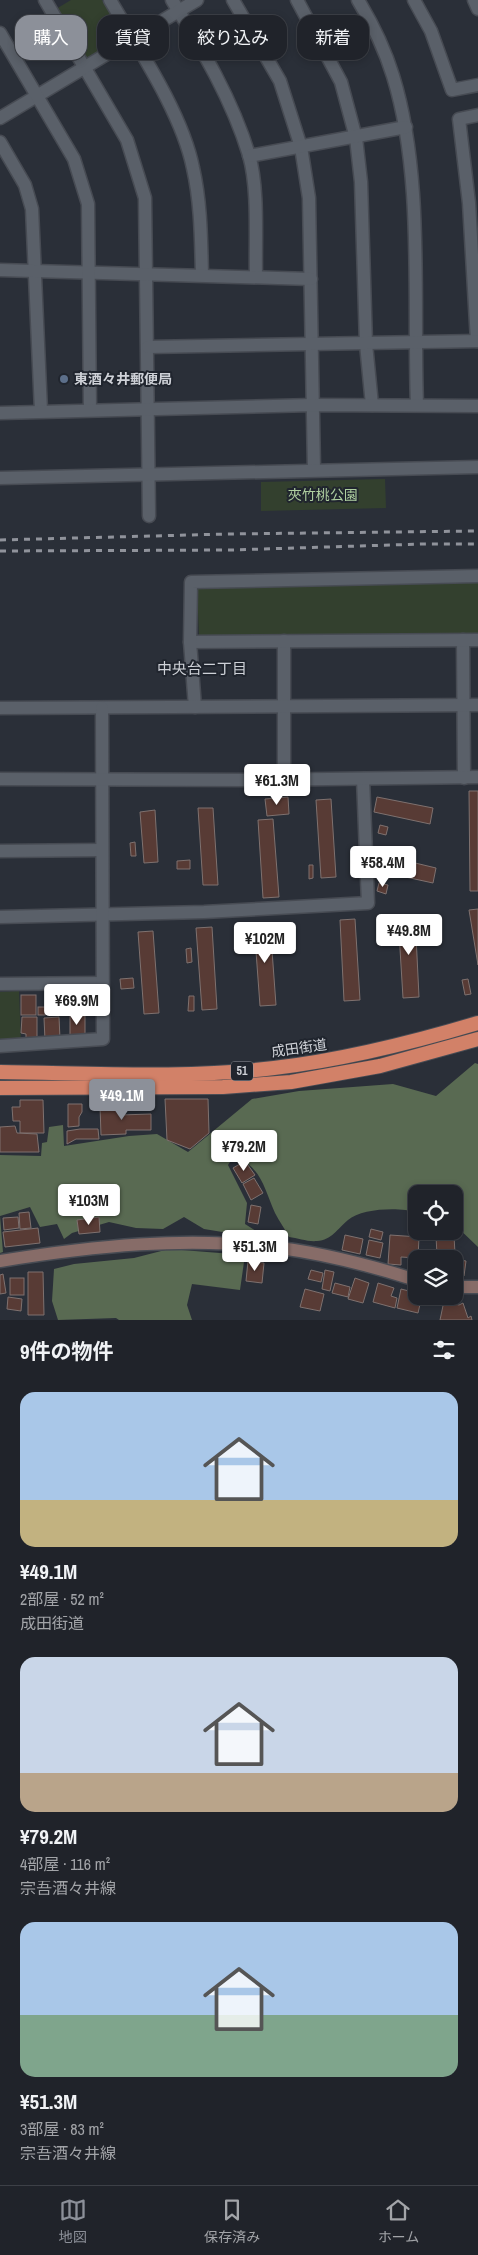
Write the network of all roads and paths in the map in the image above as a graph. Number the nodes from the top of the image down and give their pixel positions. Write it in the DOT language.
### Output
graph roads {
  1 [pos="45,0"];
  2 [pos="110,0"];
  3 [pos="172,0"];
  4 [pos="197,0"];
  5 [pos="233,0"];
  6 [pos="297,0"];
  7 [pos="358,0"];
  8 [pos="414,0"];
  9 [pos="474,0"];
  10 [pos="478,9"];
  11 [pos="179,12"];
  12 [pos="119,15"];
  13 [pos="169,18"];
  14 [pos="0,33"];
  15 [pos="98,60"];
  16 [pos="144,60"];
  17 [pos="85,68"];
  18 [pos="478,85"];
  19 [pos="37,96"];
  20 [pos="478,115"];
  21 [pos="0,118"];
  22 [pos="406,128"];
  23 [pos="356,138"];
  24 [pos="0,142"];
  25 [pos="301,147"];
  26 [pos="249,156"];
  27 [pos="0,270"];
  28 [pos="35,272"];
  29 [pos="90,274"];
  30 [pos="146,275"];
  31 [pos="202,275"];
  32 [pos="256,277"];
  33 [pos="311,279"];
  34 [pos="476,286"];
  35 [pos="477,341"];
  36 [pos="415,342"];
  37 [pos="312,344"];
  38 [pos="366,344"];
  39 [pos="148,346"];
  40 [pos="313,405"];
  41 [pos="372,405"];
  42 [pos="417,405"];
  43 [pos="478,406"];
  44 [pos="90,410"];
  45 [pos="148,410"];
  46 [pos="41,411"];
  47 [pos="0,413"];
  48 [pos="478,467"];
  49 [pos="314,470"];
  50 [pos="148,474"];
  51 [pos="0,478"];
  52 [pos="150,516"];
  53 [pos="478,576"];
  54 [pos="463,640"];
  55 [pos="478,640"];
  56 [pos="284,641"];
  57 [pos="190,642"];
  58 [pos="282,705"];
  59 [pos="464,705"];
  60 [pos="478,705"];
  61 [pos="194,707"];
  62 [pos="0,708"];
  63 [pos="102,708"];
  64 [pos="478,777"];
  65 [pos="464,778"];
  66 [pos="0,779"];
  67 [pos="100,779"];
  68 [pos="363,779"];
  69 [pos="284,780"];
  70 [pos="102,850"];
  71 [pos="0,851"];
  72 [pos="102,916"];
  73 [pos="0,917"];
  74 [pos="102,983"];
  75 [pos="0,984"];
  76 [pos="478,1023"];
  77 [pos="478,1039"];
  78 [pos="0,1046"];
  79 [pos="0,1072"];
  80 [pos="0,1088"];
  81 [pos="0,1261"];
  82 [pos="408,1277"];
  83 [pos="463,1287"];
  84 [pos="478,1287"];
  1 -- 17 [label="street"];
  2 -- 12 [label="street"];
  3 -- 11 [label="street"];
  4 -- 11 [label="street"];
  5 -- 25 [label="street"];
  6 -- 23 [label="street"];
  7 -- 22 [label="street"];
  8 -- 18 [label="street"];
  9 -- 10 [label="street"];
  11 -- 13 [label="street"];
  11 -- 26 [label="street"];
  14 -- 19 [label="street"];
  15 -- 17 [label="street"];
  16 -- 31 [label="street"];
  17 -- 19 [label="street"];
  17 -- 30 [label="street"];
  19 -- 21 [label="street"];
  19 -- 29 [label="street"];
  20 -- 34 [label="street"];
  22 -- 23 [label="street"];
  22 -- 36 [label="street"];
  23 -- 25 [label="street"];
  23 -- 38 [label="street"];
  24 -- 28 [label="street"];
  25 -- 26 [label="street"];
  25 -- 33 [label="street"];
  26 -- 32 [label="street"];
  27 -- 28 [label="street"];
  28 -- 29 [label="street"];
  28 -- 46 [label="street"];
  29 -- 30 [label="street"];
  29 -- 44 [label="street"];
  30 -- 31 [label="street"];
  30 -- 39 [label="street"];
  31 -- 32 [label="street"];
  32 -- 33 [label="street"];
  33 -- 37 [label="street"];
  34 -- 35 [label="street"];
  35 -- 36 [label="street"];
  36 -- 38 [label="street"];
  36 -- 42 [label="street"];
  37 -- 38 [label="street"];
  37 -- 39 [label="street"];
  37 -- 40 [label="street"];
  38 -- 41 [label="street"];
  39 -- 45 [label="street"];
  40 -- 41 [label="street"];
  40 -- 45 [label="street"];
  40 -- 49 [label="street"];
  41 -- 42 [label="street"];
  42 -- 43 [label="street"];
  44 -- 45 [label="street"];
  44 -- 46 [label="street"];
  45 -- 50 [label="street"];
  46 -- 47 [label="street"];
  48 -- 49 [label="street"];
  49 -- 50 [label="street"];
  50 -- 51 [label="street"];
  50 -- 52 [label="street"];
  53 -- 57 [label="street"];
  54 -- 55 [label="street"];
  54 -- 56 [label="street"];
  54 -- 59 [label="street"];
  56 -- 57 [label="street"];
  56 -- 58 [label="street"];
  57 -- 61 [label="street"];
  58 -- 59 [label="street"];
  58 -- 61 [label="street"];
  58 -- 69 [label="street"];
  59 -- 60 [label="street"];
  59 -- 65 [label="street"];
  61 -- 63 [label="street"];
  62 -- 63 [label="street"];
  63 -- 67 [label="street"];
  64 -- 65 [label="street"];
  65 -- 68 [label="street"];
  66 -- 67 [label="street"];
  67 -- 69 [label="street"];
  67 -- 70 [label="street"];
  68 -- 69 [label="street"];
  68 -- 72 [label="street"];
  70 -- 71 [label="street"];
  70 -- 72 [label="street"];
  72 -- 73 [label="street"];
  72 -- 74 [label="street"];
  74 -- 75 [label="street"];
  74 -- 78 [label="street"];
  76 -- 79 [label="highway, 成田街道 / 51"];
  77 -- 80 [label="highway, 51"];
  81 -- 82 [label="main road"];
  83 -- 84 [label="main road"];
}
